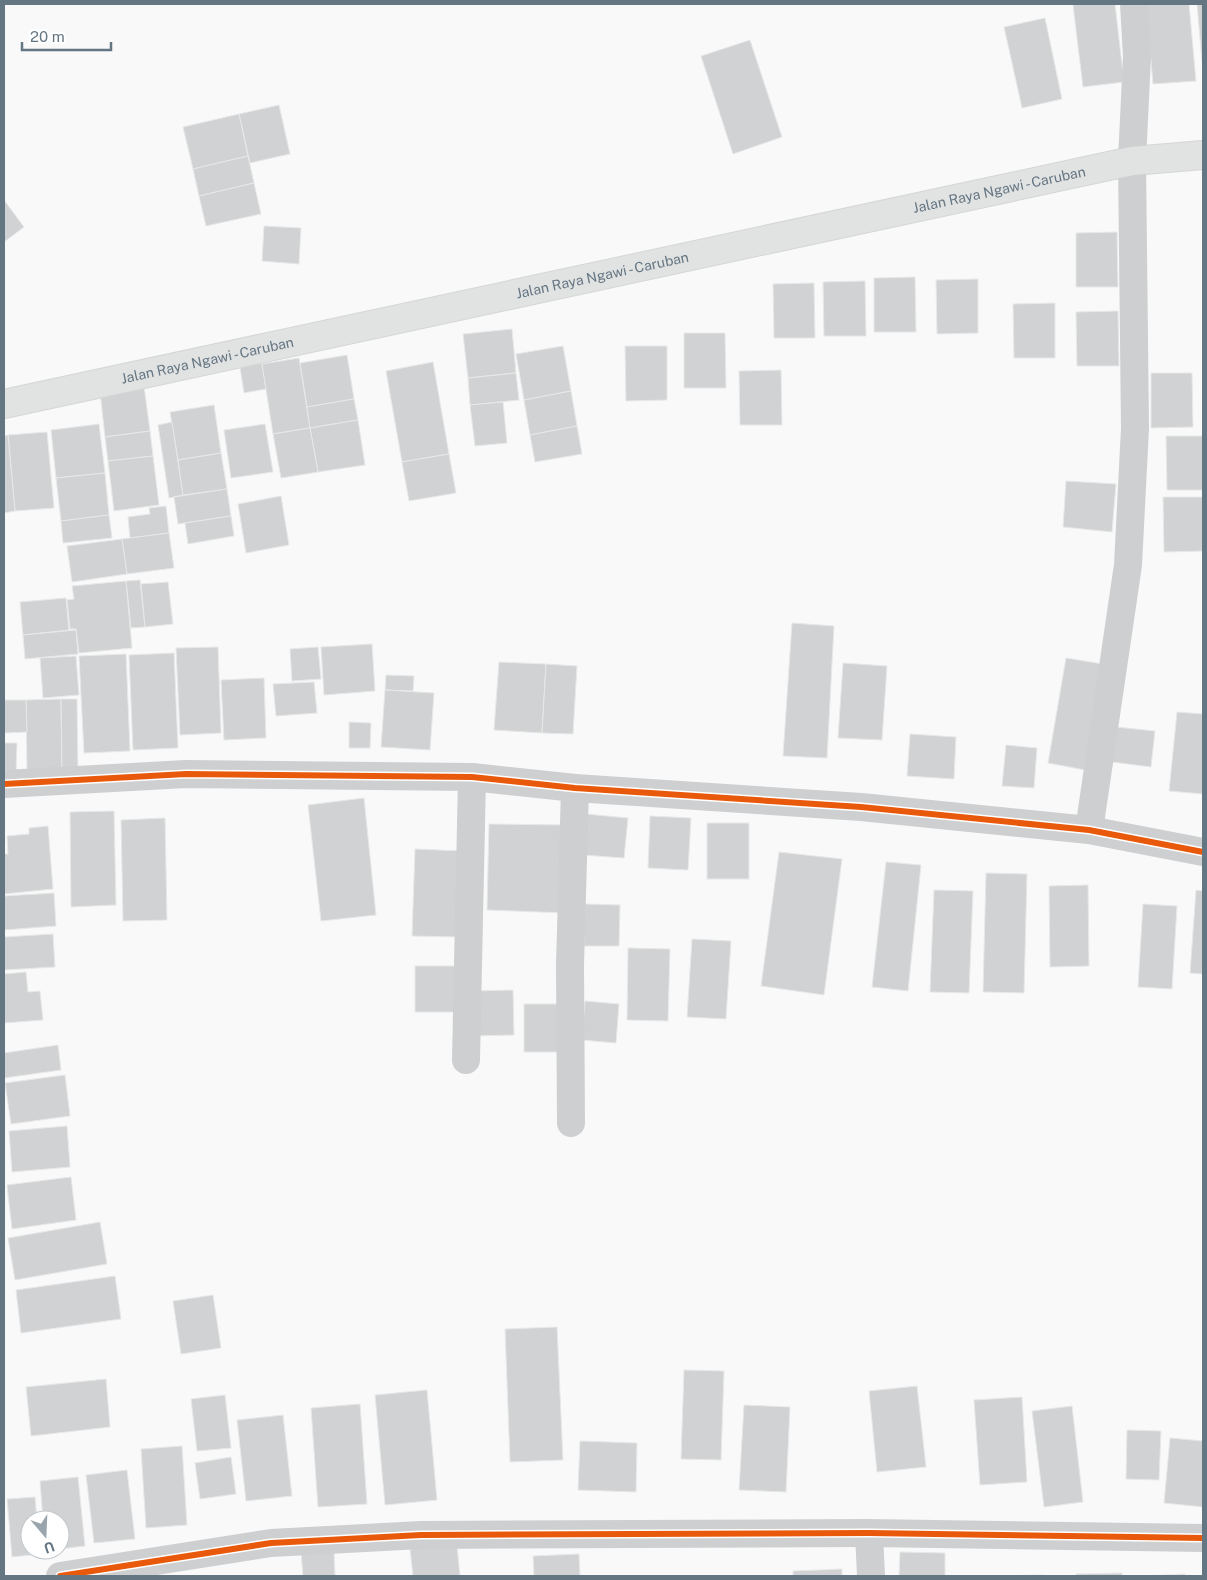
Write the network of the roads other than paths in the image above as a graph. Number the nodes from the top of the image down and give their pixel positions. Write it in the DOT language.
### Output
graph roads {
  1 [pos="1134,4"];
  2 [pos="1203,154"];
  3 [pos="1132,160"];
  4 [pos="4,404"];
  5 [pos="472,777"];
  6 [pos="4,784"];
  7 [pos="575,788"];
  8 [pos="1089,830"];
  9 [pos="1203,852"];
  10 [pos="466,1060"];
  11 [pos="571,1123"];
  12 [pos="869,1533"];
  13 [pos="1203,1538"];
  14 [pos="60,1576"];
  15 [pos="871,1576"];
  1 -- 3 [label="street"];
  2 -- 3 [label="highway, Jalan Raya Ngawi - Caruban"];
  3 -- 4 [label="highway, Jalan Raya Ngawi - Caruban"];
  3 -- 8 [label="street"];
  5 -- 6 [label="street"];
  5 -- 7 [label="street"];
  5 -- 10 [label="street"];
  7 -- 8 [label="street"];
  7 -- 11 [label="street"];
  8 -- 9 [label="street"];
  12 -- 13 [label="street"];
  12 -- 14 [label="street"];
  12 -- 15 [label="street"];
}
